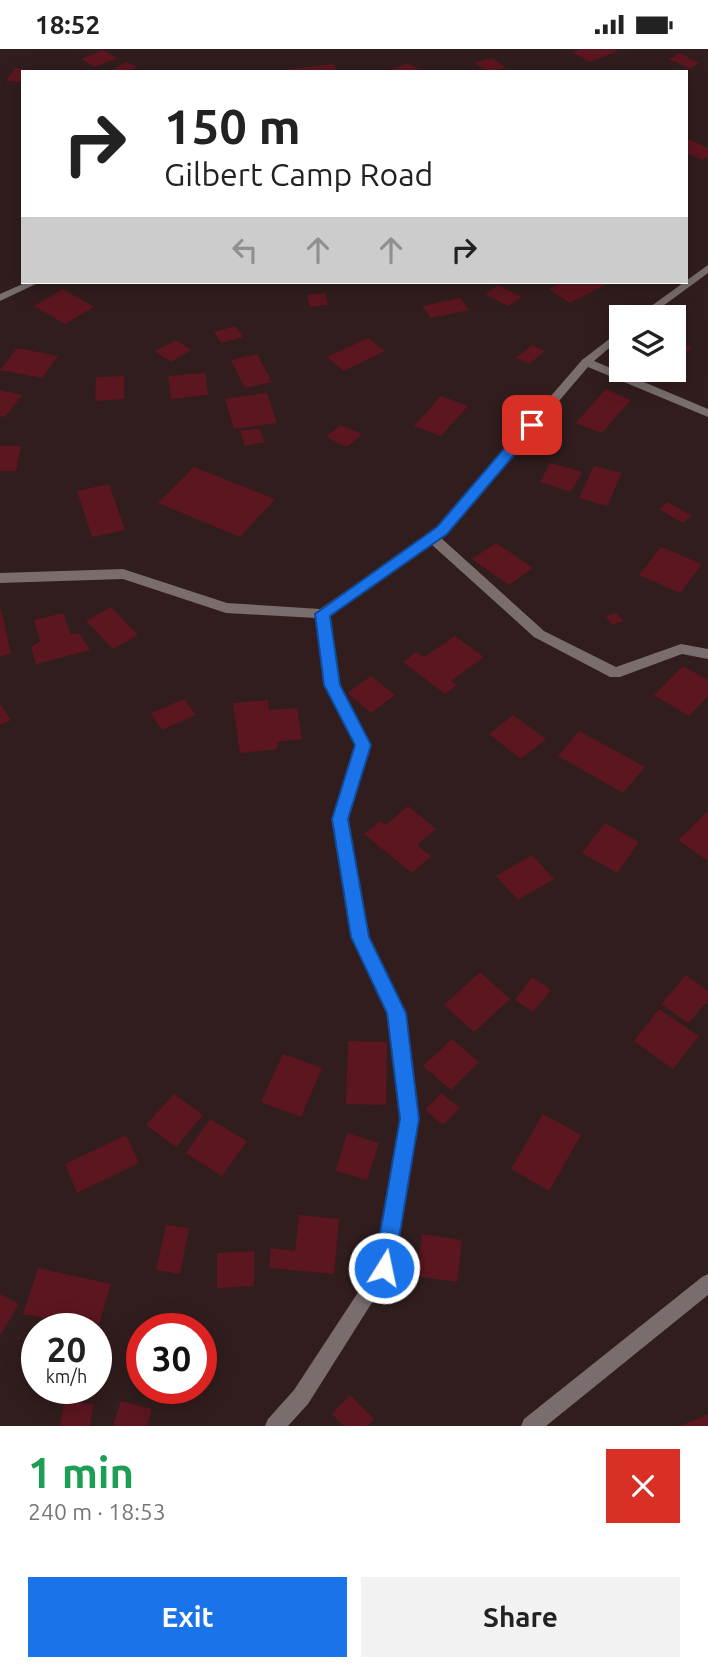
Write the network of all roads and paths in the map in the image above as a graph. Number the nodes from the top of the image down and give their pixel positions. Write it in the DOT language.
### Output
graph roads {
  1 [pos="708,268"];
  2 [pos="688,283"];
  3 [pos="31,284"];
  4 [pos="686,284"];
  5 [pos="0,298"];
  6 [pos="657,305"];
  7 [pos="609,343"];
  8 [pos="586,362"];
  9 [pos="708,413"];
  10 [pos="432,537"];
  11 [pos="0,578"];
  12 [pos="322,614"];
  13 [pos="708,654"];
  14 [pos="708,1283"];
  15 [pos="275,1426"];
  16 [pos="531,1426"];
  1 -- 2 [label="street"];
  3 -- 5 [label="street"];
  4 -- 6 [label="street"];
  7 -- 8 [label="street"];
  8 -- 9 [label="street"];
  8 -- 10 [label="street"];
  10 -- 12 [label="street"];
  10 -- 13 [label="street"];
  11 -- 12 [label="street"];
  12 -- 15 [label="street"];
  14 -- 16 [label="street"];
}
